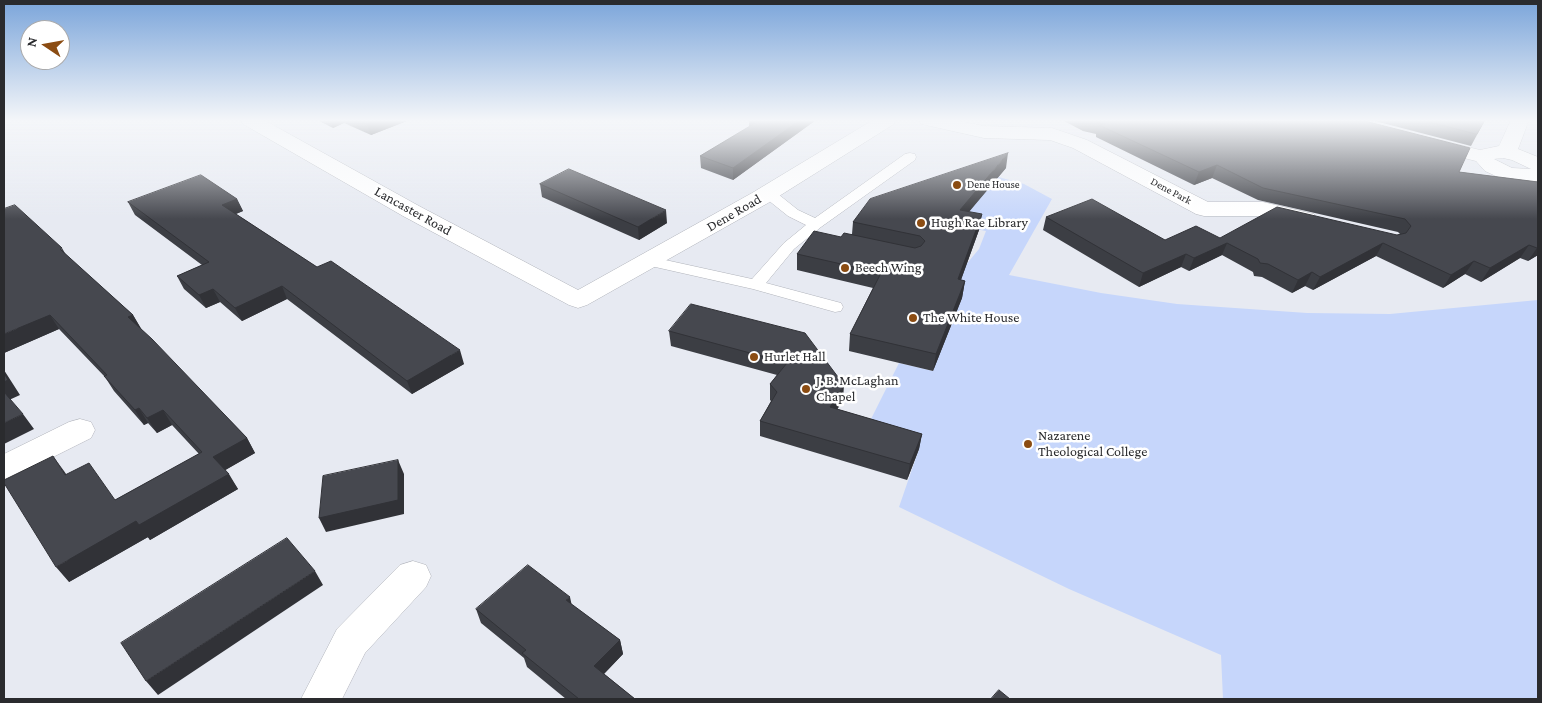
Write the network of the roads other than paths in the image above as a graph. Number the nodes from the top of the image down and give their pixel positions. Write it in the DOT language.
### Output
graph roads {
  1 [pos="308,153"];
  2 [pos="834,153"];
  3 [pos="1097,153"];
  4 [pos="1466,153"];
  5 [pos="1506,153"];
  6 [pos="910,157"];
  7 [pos="1483,157"];
  8 [pos="1538,165"];
  9 [pos="1538,176"];
  10 [pos="768,193"];
  11 [pos="1328,224"];
  12 [pos="818,230"];
  13 [pos="647,261"];
  14 [pos="756,285"];
  15 [pos="578,300"];
  16 [pos="835,306"];
  17 [pos="80,430"];
  18 [pos="4,468"];
  19 [pos="413,576"];
  20 [pos="321,699"];
  1 -- 15 [label="street, Lancaster Road"];
  2 -- 10 [label="street, Dene Road"];
  3 -- 11 [label="street, Dene Park"];
  4 -- 7 [label="street"];
  5 -- 7 [label="street"];
  5 -- 8 [label="street"];
  6 -- 12 [label="lane"];
  7 -- 9 [label="street"];
  10 -- 12 [label="lane"];
  10 -- 13 [label="street, Dene Road"];
  12 -- 14 [label="lane"];
  13 -- 14 [label="lane"];
  13 -- 15 [label="street, Dene Road"];
  14 -- 16 [label="lane"];
  17 -- 18 [label="street"];
  19 -- 20 [label="street"];
}
